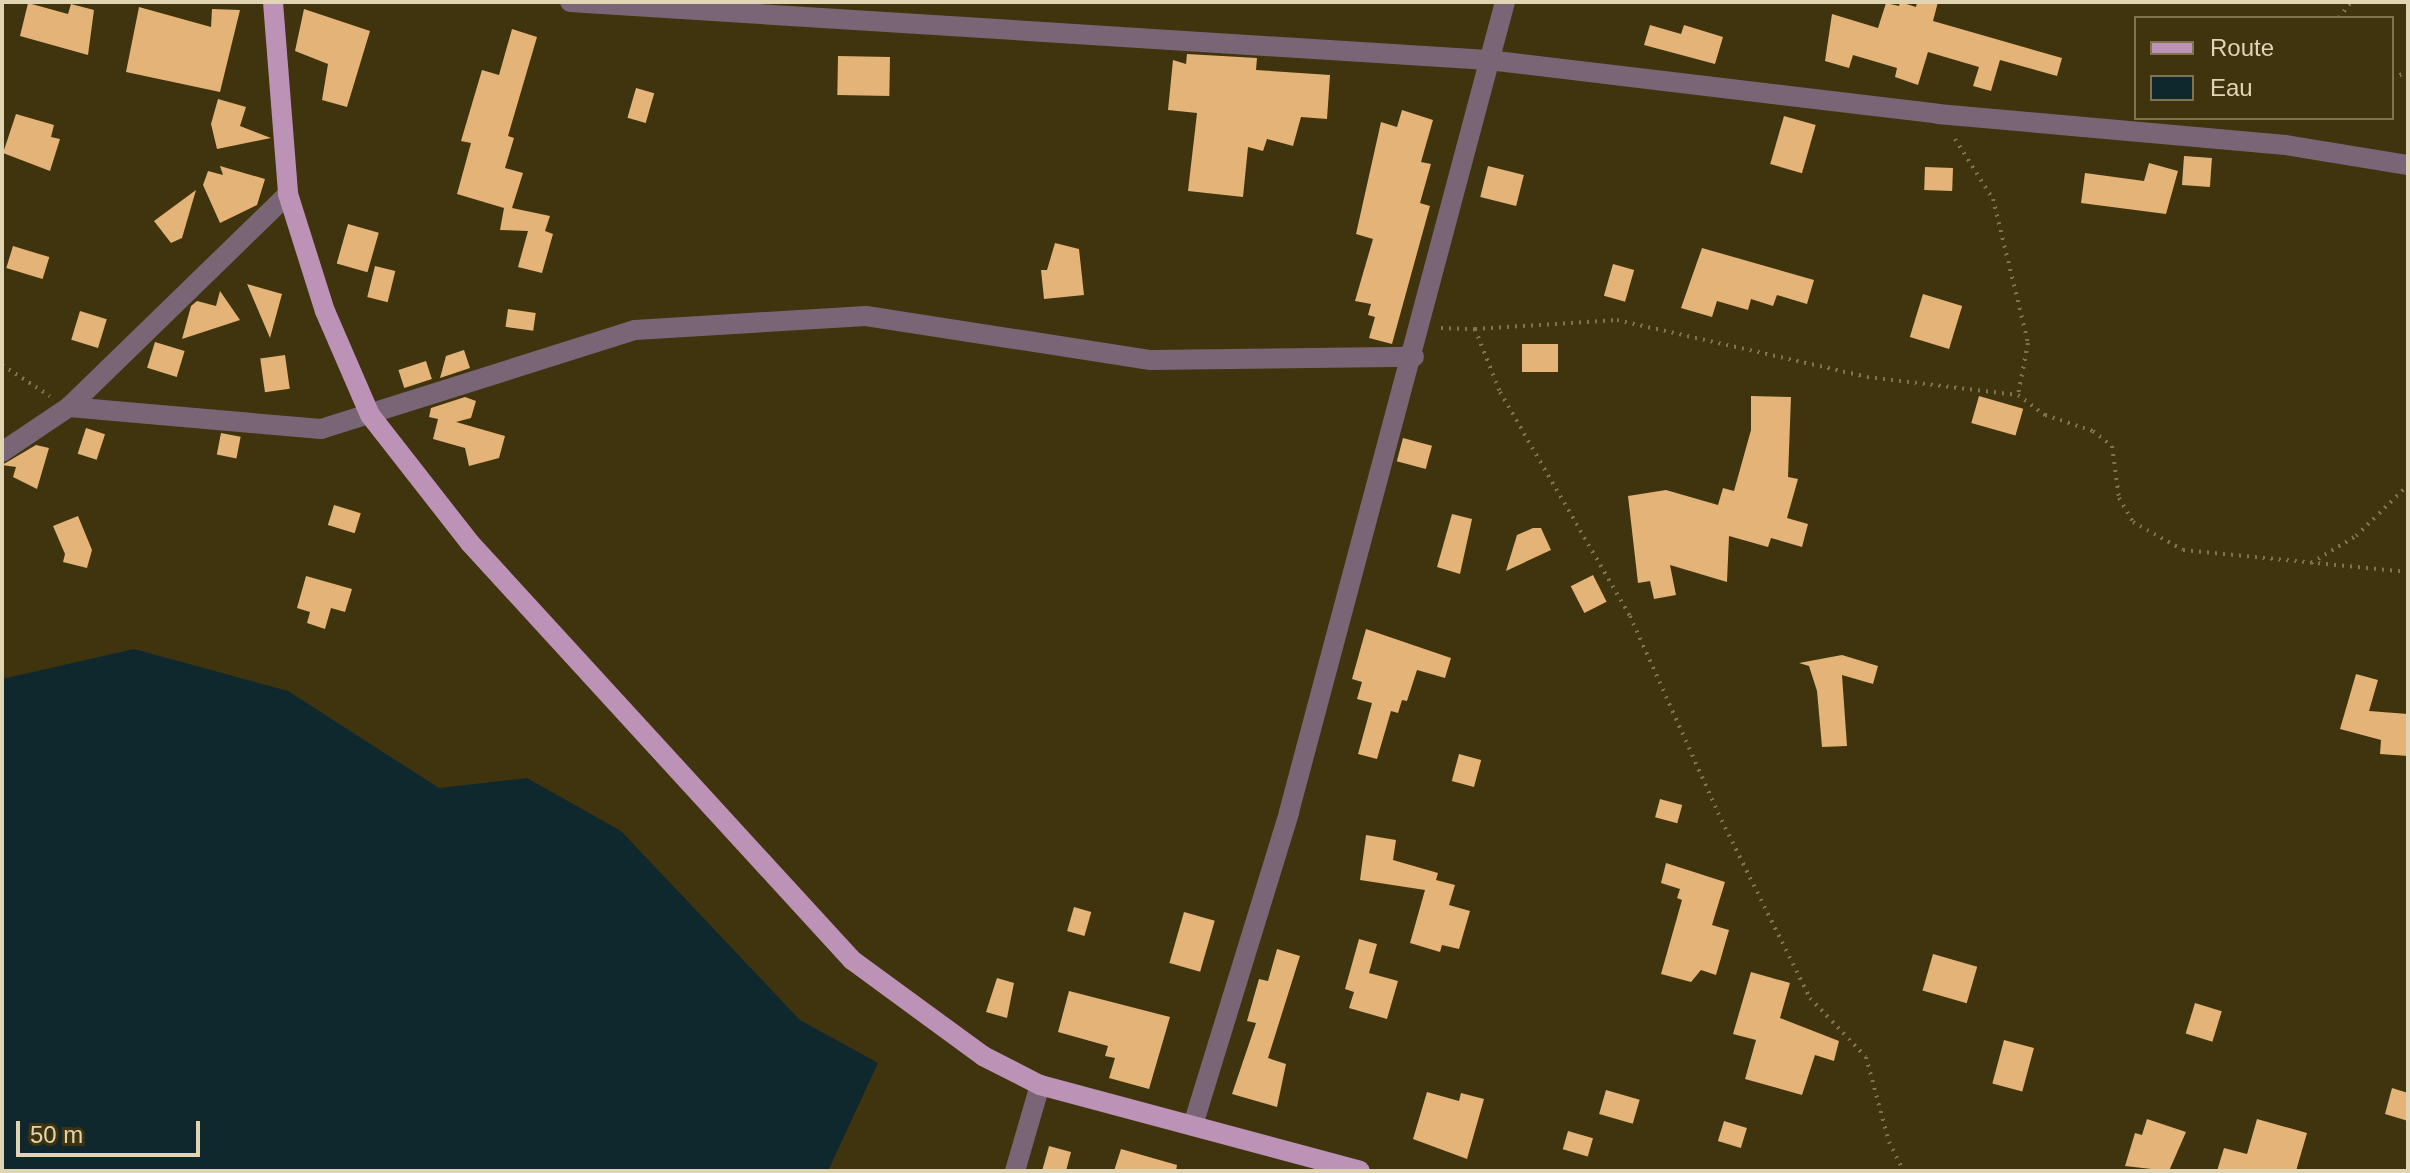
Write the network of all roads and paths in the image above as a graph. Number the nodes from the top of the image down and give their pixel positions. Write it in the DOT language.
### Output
graph roads {
  1 [pos="273,2"];
  2 [pos="570,2"];
  3 [pos="1505,2"];
  4 [pos="1488,60"];
  5 [pos="1938,114"];
  6 [pos="2408,165"];
  7 [pos="288,194"];
  8 [pos="1422,326"];
  9 [pos="1475,329"];
  10 [pos="1414,357"];
  11 [pos="2,365"];
  12 [pos="2018,395"];
  13 [pos="69,407"];
  14 [pos="370,415"];
  15 [pos="2,452"];
  16 [pos="2408,485"];
  17 [pos="2311,563"];
  18 [pos="2408,572"];
  19 [pos="1040,1085"];
  20 [pos="1193,1125"];
  21 [pos="1015,1171"];
  22 [pos="1360,1171"];
  23 [pos="1904,1171"];
  1 -- 7 [label="main road"];
  2 -- 4 [label="street"];
  3 -- 4 [label="street"];
  4 -- 5 [label="street"];
  4 -- 8 [label="street"];
  5 -- 6 [label="street"];
  5 -- 12 [label="path"];
  7 -- 13 [label="street"];
  7 -- 14 [label="main road"];
  8 -- 9 [label="path"];
  8 -- 10 [label="street"];
  9 -- 12 [label="path"];
  9 -- 23 [label="path"];
  10 -- 14 [label="street"];
  10 -- 20 [label="street"];
  11 -- 13 [label="path"];
  12 -- 17 [label="path"];
  13 -- 14 [label="street"];
  13 -- 15 [label="street"];
  14 -- 19 [label="main road"];
  16 -- 17 [label="path"];
  17 -- 18 [label="path"];
  19 -- 20 [label="main road"];
  19 -- 21 [label="street"];
  20 -- 22 [label="main road"];
}
